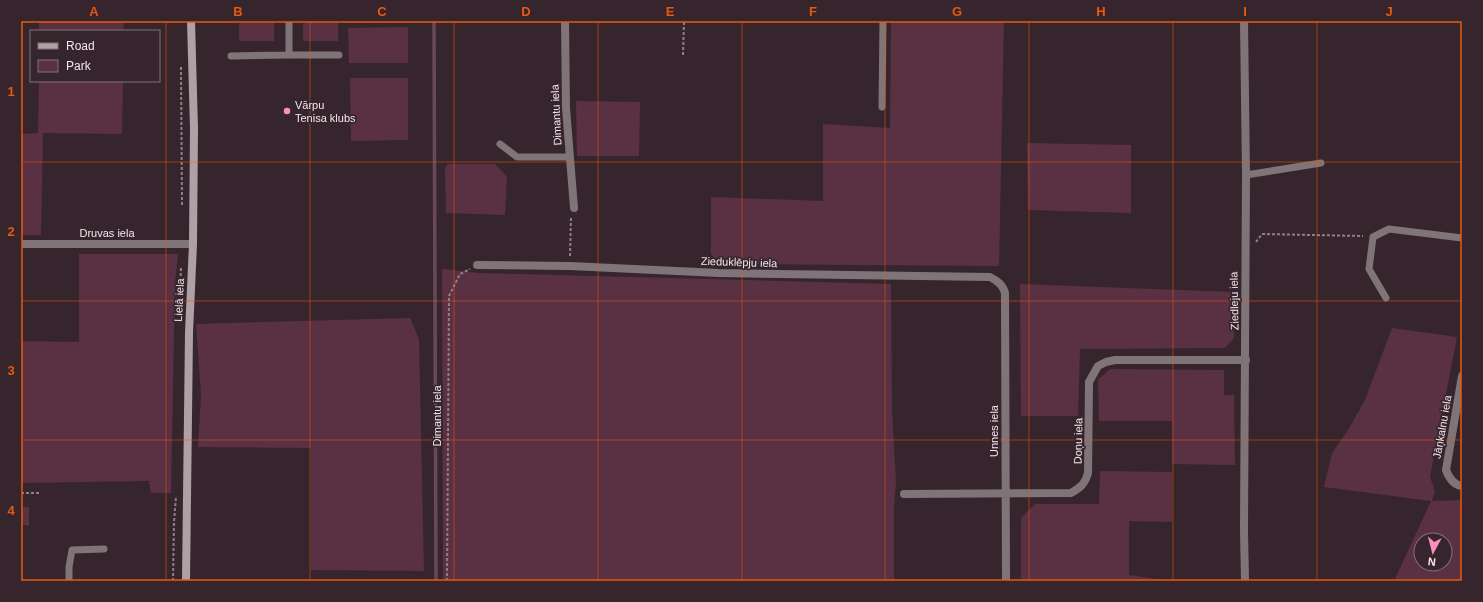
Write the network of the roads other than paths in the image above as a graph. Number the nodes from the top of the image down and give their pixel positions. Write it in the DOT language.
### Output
graph roads {
  1 [pos="191,21"];
  2 [pos="289,21"];
  3 [pos="565,21"];
  4 [pos="883,21"];
  5 [pos="1244,21"];
  6 [pos="289,55"];
  7 [pos="339,55"];
  8 [pos="231,56"];
  9 [pos="882,107"];
  10 [pos="500,144"];
  11 [pos="569,157"];
  12 [pos="1321,163"];
  13 [pos="1246,175"];
  14 [pos="574,208"];
  15 [pos="1462,238"];
  16 [pos="21,244"];
  17 [pos="193,244"];
  18 [pos="477,265"];
  19 [pos="1000,282"];
  20 [pos="1386,298"];
  21 [pos="1246,360"];
  22 [pos="1462,376"];
  23 [pos="1462,486"];
  24 [pos="1005,493"];
  25 [pos="904,494"];
  26 [pos="104,549"];
  27 [pos="69,581"];
  28 [pos="186,581"];
  29 [pos="1006,581"];
  30 [pos="1245,581"];
  1 -- 17 [label="street, Lielā iela"];
  2 -- 6 [label="lane"];
  3 -- 11 [label="street, Dimantu iela"];
  4 -- 9 [label="lane"];
  5 -- 13 [label="street, Ziedleju iela"];
  6 -- 7 [label="lane"];
  6 -- 8 [label="lane"];
  10 -- 11 [label="lane"];
  11 -- 14 [label="street, Dimantu iela"];
  12 -- 13 [label="lane"];
  13 -- 21 [label="street, Ziedleju iela"];
  15 -- 20 [label="lane"];
  16 -- 17 [label="street, Druvas iela"];
  17 -- 28 [label="street, Lielā iela"];
  18 -- 19 [label="street, Zieduklēpju iela"];
  19 -- 24 [label="street, Unnes iela"];
  21 -- 24 [label="street, Doņu iela"];
  21 -- 30 [label="street, Ziedleju iela"];
  22 -- 23 [label="street, Jāņkalnu iela"];
  24 -- 25 [label="street, Doņu iela"];
  24 -- 29 [label="street, Unnes iela"];
  26 -- 27 [label="lane"];
}
